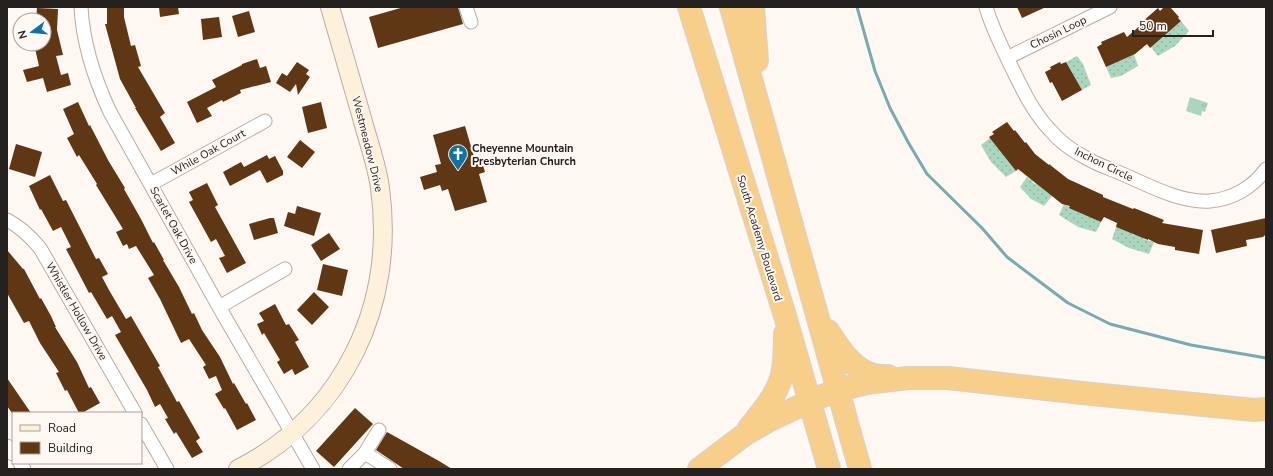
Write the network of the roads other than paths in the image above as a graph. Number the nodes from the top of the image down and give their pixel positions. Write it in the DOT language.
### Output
graph roads {
  1 [pos="82,7"];
  2 [pos="466,7"];
  3 [pos="684,7"];
  4 [pos="689,7"];
  5 [pos="731,7"];
  6 [pos="753,7"];
  7 [pos="986,7"];
  8 [pos="1110,7"];
  9 [pos="333,8"];
  10 [pos="471,22"];
  11 [pos="696,30"];
  12 [pos="1007,58"];
  13 [pos="265,121"];
  14 [pos="770,143"];
  15 [pos="1266,169"];
  16 [pos="151,184"];
  17 [pos="7,220"];
  18 [pos="285,269"];
  19 [pos="219,307"];
  20 [pos="817,314"];
  21 [pos="786,319"];
  22 [pos="908,378"];
  23 [pos="838,390"];
  24 [pos="810,401"];
  25 [pos="1266,409"];
  26 [pos="134,412"];
  27 [pos="142,426"];
  28 [pos="379,430"];
  29 [pos="292,432"];
  30 [pos="744,434"];
  31 [pos="365,453"];
  32 [pos="167,469"];
  33 [pos="238,469"];
  34 [pos="313,469"];
  35 [pos="349,469"];
  36 [pos="390,469"];
  37 [pos="699,469"];
  38 [pos="829,469"];
  39 [pos="860,469"];
  1 -- 16 [label="street, Scarlet Oak Drive"];
  2 -- 10 [label="street"];
  3 -- 11 [label="highway"];
  4 -- 11 [label="highway, South Academy Boulevard"];
  5 -- 14 [label="highway"];
  6 -- 14 [label="highway"];
  7 -- 12 [label="street, Inchon Circle"];
  8 -- 12 [label="street, Chosin Loop"];
  9 -- 29 [label="street, Westmeadow Drive"];
  11 -- 21 [label="highway, South Academy Boulevard"];
  12 -- 15 [label="street, Inchon Circle"];
  13 -- 16 [label="street, While Oak Court"];
  14 -- 20 [label="highway"];
  16 -- 19 [label="street, Scarlet Oak Drive"];
  17 -- 26 [label="street, Whistler Hollow Drive"];
  18 -- 19 [label="street"];
  19 -- 29 [label="street, Scarlet Oak Drive"];
  20 -- 22 [label="highway"];
  20 -- 23 [label="highway"];
  21 -- 24 [label="highway, South Academy Boulevard"];
  21 -- 30 [label="highway"];
  22 -- 23 [label="highway"];
  22 -- 25 [label="highway"];
  23 -- 24 [label="highway"];
  23 -- 39 [label="highway"];
  24 -- 30 [label="highway"];
  24 -- 38 [label="highway, South Academy Boulevard"];
  27 -- 32 [label="street"];
  28 -- 31 [label="street"];
  29 -- 33 [label="street, Westmeadow Drive"];
  29 -- 34 [label="street, Scarlet Oak Drive"];
  30 -- 37 [label="highway"];
  31 -- 35 [label="street"];
  31 -- 36 [label="street"];
}
